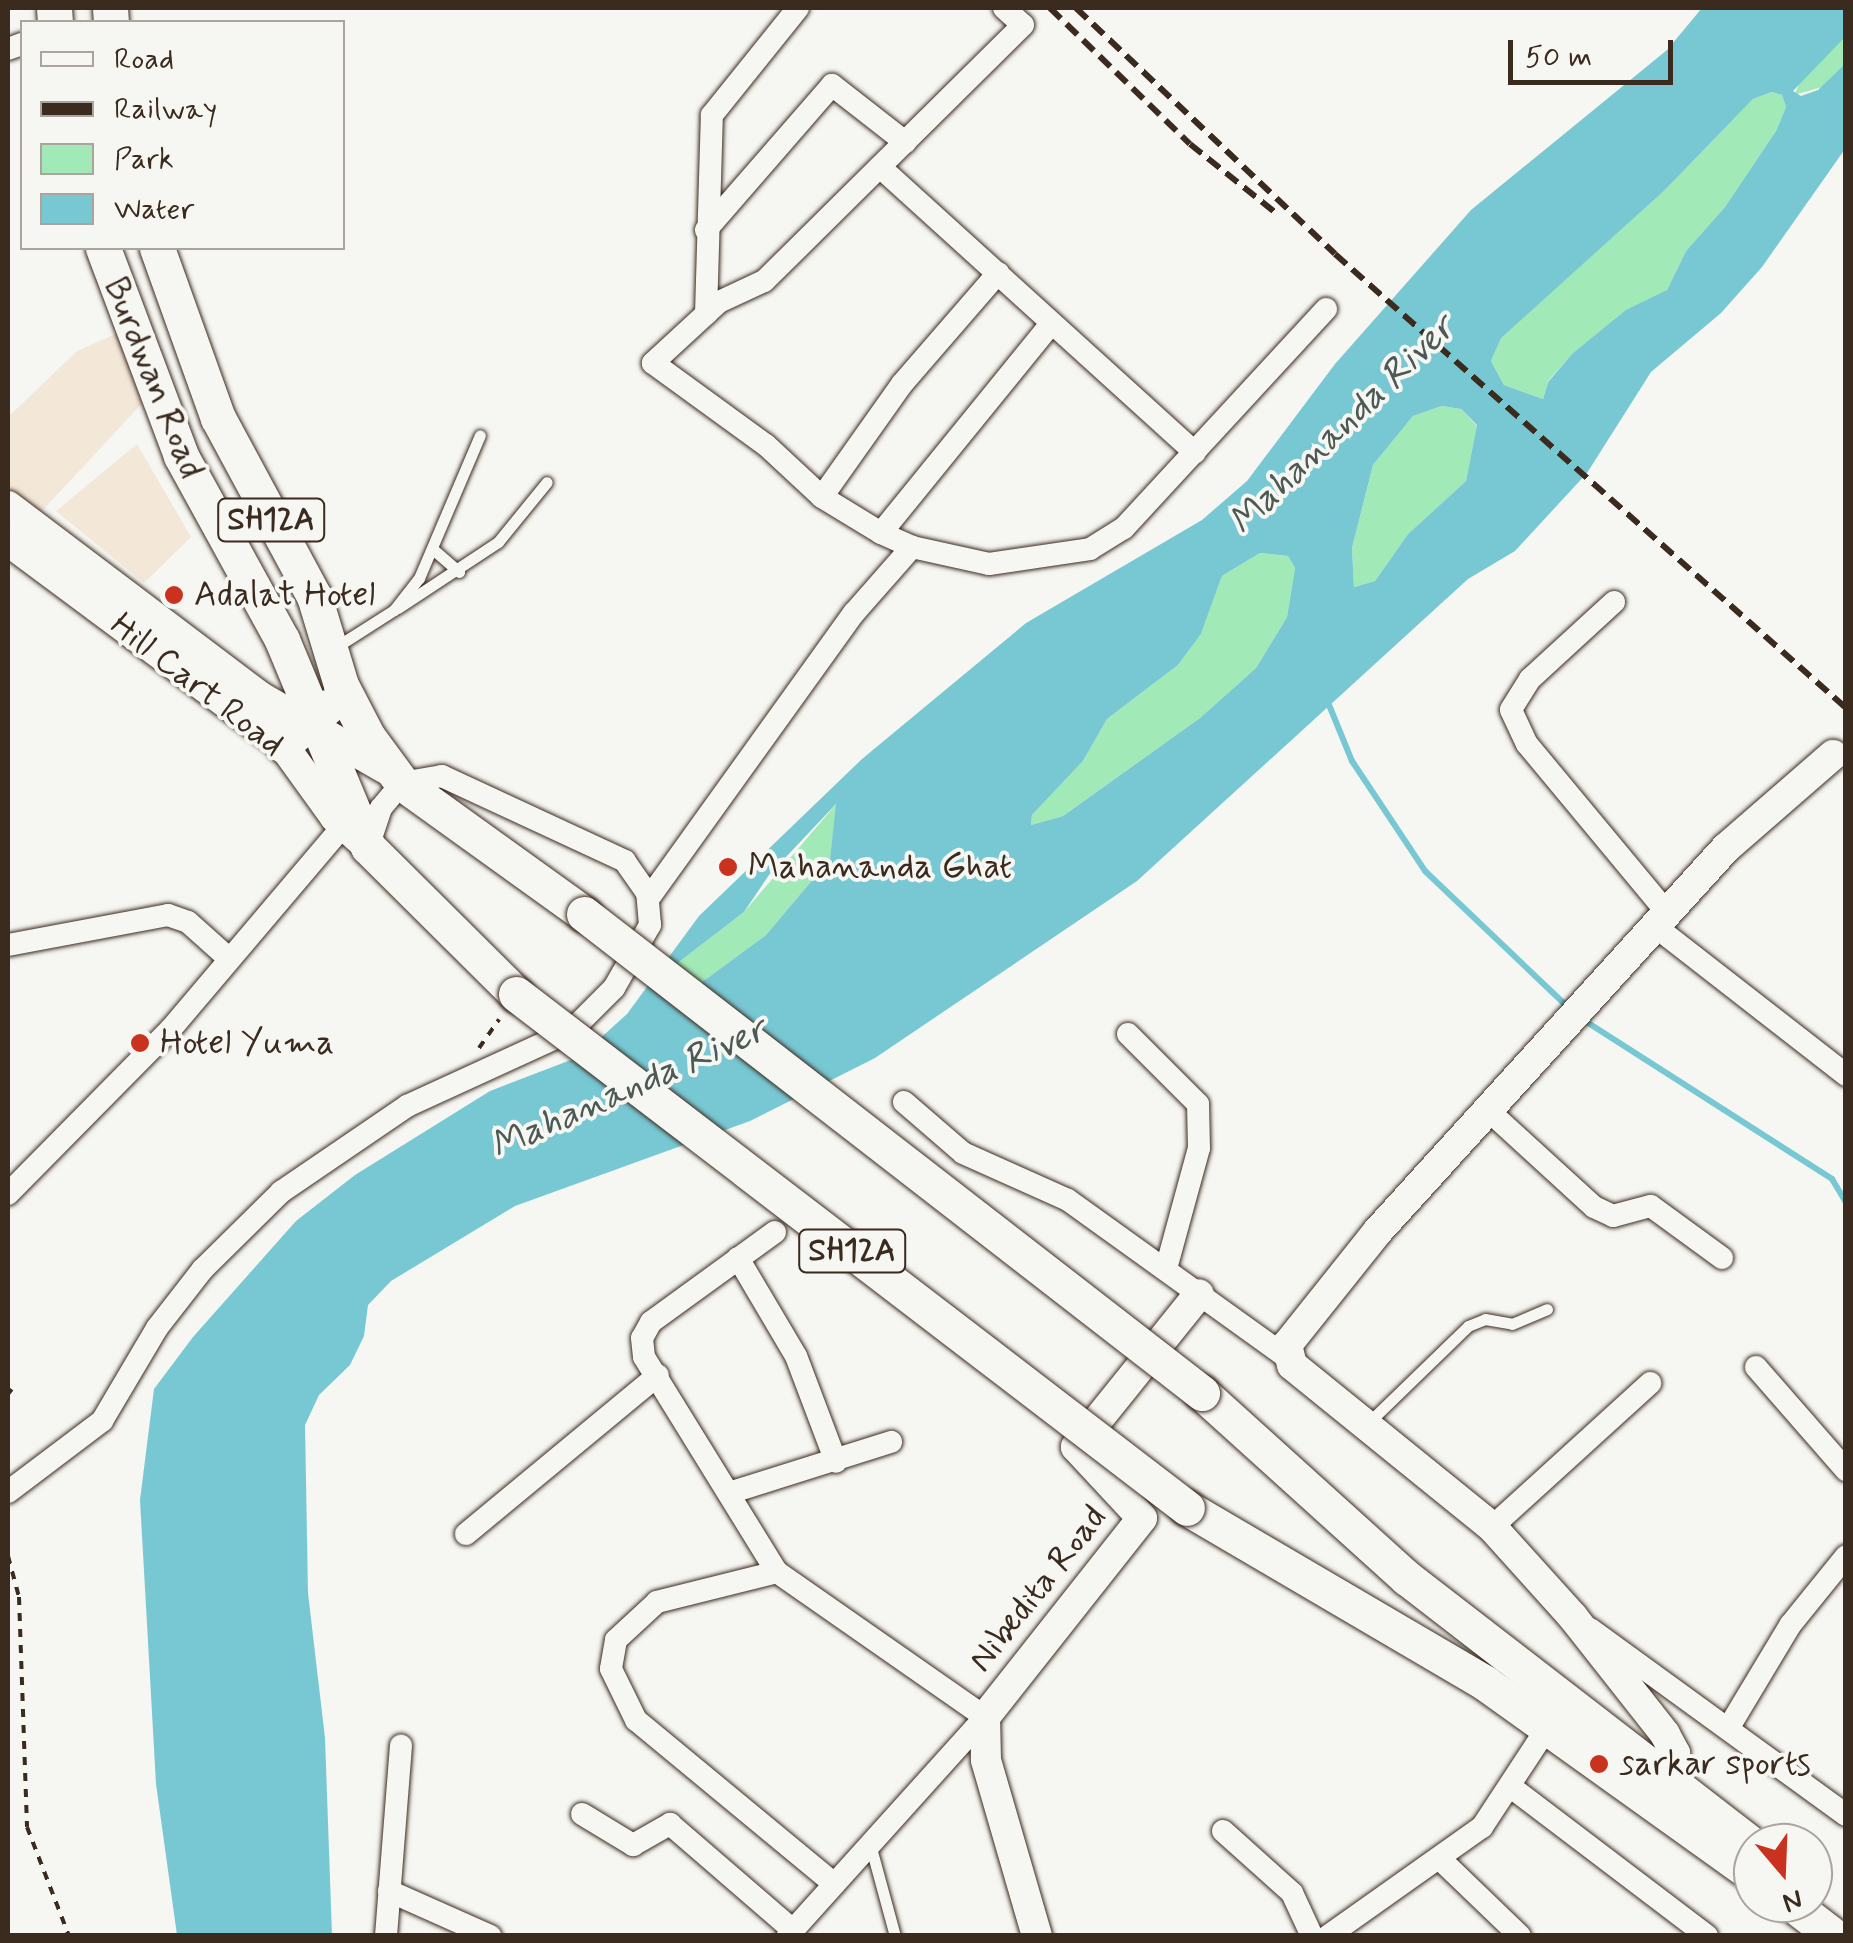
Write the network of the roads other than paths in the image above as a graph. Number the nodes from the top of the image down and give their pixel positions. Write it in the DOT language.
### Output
graph roads {
  1 [pos="798,8"];
  2 [pos="1004,8"];
  3 [pos="905,142"];
  4 [pos="880,166"];
  5 [pos="706,230"];
  6 [pos="104,250"];
  7 [pos="158,250"];
  8 [pos="998,273"];
  9 [pos="1326,308"];
  10 [pos="706,314"];
  11 [pos="1050,325"];
  12 [pos="480,435"];
  13 [pos="1195,452"];
  14 [pos="547,482"];
  15 [pos="822,497"];
  16 [pos="8,506"];
  17 [pos="881,533"];
  18 [pos="8,541"];
  19 [pos="912,547"];
  20 [pos="435,550"];
  21 [pos="458,572"];
  22 [pos="1614,602"];
  23 [pos="394,610"];
  24 [pos="335,668"];
  25 [pos="314,722"];
  26 [pos="283,745"];
  27 [pos="1832,755"];
  28 [pos="402,783"];
  29 [pos="356,836"];
  30 [pos="649,898"];
  31 [pos="1662,920"];
  32 [pos="8,945"];
  33 [pos="226,956"];
  34 [pos="1128,1034"];
  35 [pos="1846,1075"];
  36 [pos="904,1102"];
  37 [pos="1490,1112"];
  38 [pos="8,1194"];
  39 [pos="774,1232"];
  40 [pos="738,1258"];
  41 [pos="1722,1258"];
  42 [pos="1166,1269"];
  43 [pos="1199,1294"];
  44 [pos="1547,1309"];
  45 [pos="1285,1356"];
  46 [pos="1756,1366"];
  47 [pos="658,1375"];
  48 [pos="1650,1383"];
  49 [pos="1367,1424"];
  50 [pos="891,1442"];
  51 [pos="836,1462"];
  52 [pos="1846,1470"];
  53 [pos="8,1492"];
  54 [pos="729,1492"];
  55 [pos="1492,1527"];
  56 [pos="466,1534"];
  57 [pos="1846,1556"];
  58 [pos="776,1572"];
  59 [pos="1573,1617"];
  60 [pos="984,1717"];
  61 [pos="1549,1725"];
  62 [pos="1730,1728"];
  63 [pos="402,1746"];
  64 [pos="1672,1783"];
  65 [pos="1511,1787"];
  66 [pos="582,1814"];
  67 [pos="1846,1815"];
  68 [pos="1733,1830"];
  69 [pos="1223,1831"];
  70 [pos="870,1844"];
  71 [pos="1439,1858"];
  72 [pos="1733,1860"];
  73 [pos="834,1884"];
  74 [pos="389,1891"];
  75 [pos="790,1933"];
  76 [pos="386,1936"];
  77 [pos="490,1936"];
  78 [pos="895,1936"];
  79 [pos="1038,1936"];
  80 [pos="1312,1936"];
  81 [pos="1328,1936"];
  82 [pos="1520,1936"];
  83 [pos="1707,1936"];
  1 -- 5 [label="street"];
  2 -- 3 [label="street"];
  3 -- 4 [label="street"];
  3 -- 5 [label="street"];
  4 -- 8 [label="street"];
  4 -- 10 [label="street"];
  5 -- 10 [label="street"];
  6 -- 25 [label="main road, Burdwan Road / SH12A"];
  7 -- 24 [label="main road, Burdwan Road / SH12A"];
  8 -- 11 [label="street"];
  8 -- 15 [label="street"];
  9 -- 13 [label="street"];
  10 -- 15 [label="street"];
  11 -- 13 [label="street"];
  11 -- 17 [label="street"];
  12 -- 20 [label="lane"];
  13 -- 19 [label="street"];
  14 -- 21 [label="lane"];
  15 -- 17 [label="street"];
  16 -- 25 [label="street, Hill Cart Road"];
  17 -- 19 [label="street"];
  18 -- 26 [label="street, Hill Cart Road"];
  19 -- 30 [label="street"];
  20 -- 21 [label="lane"];
  20 -- 23 [label="lane"];
  21 -- 23 [label="lane"];
  22 -- 31 [label="street"];
  23 -- 24 [label="lane"];
  24 -- 25 [label="main road"];
  24 -- 28 [label="main road, Burdwan Road / SH12A"];
  25 -- 26 [label="main road"];
  25 -- 28 [label="street, Hill Cart Road"];
  25 -- 29 [label="main road, Hill Cart Road / SH12A"];
  26 -- 29 [label="street, Hill Cart Road"];
  27 -- 31 [label="street"];
  28 -- 29 [label="street"];
  28 -- 30 [label="street"];
  28 -- 64 [label="main road, Hill Cart Road / SH12A, bridge"];
  29 -- 33 [label="street"];
  29 -- 61 [label="main road, Hill Cart Road / SH12A, bridge"];
  30 -- 53 [label="street"];
  31 -- 35 [label="street"];
  31 -- 37 [label="street"];
  32 -- 33 [label="street"];
  33 -- 38 [label="street"];
  34 -- 42 [label="street"];
  36 -- 42 [label="street"];
  37 -- 41 [label="street"];
  37 -- 45 [label="street"];
  39 -- 40 [label="street"];
  40 -- 47 [label="street"];
  40 -- 51 [label="street"];
  42 -- 43 [label="street"];
  43 -- 45 [label="street"];
  43 -- 60 [label="street, Nibedita Road"];
  44 -- 49 [label="lane"];
  45 -- 49 [label="street"];
  46 -- 52 [label="street"];
  47 -- 54 [label="street"];
  47 -- 56 [label="street"];
  48 -- 55 [label="street"];
  49 -- 55 [label="street"];
  50 -- 51 [label="street"];
  51 -- 54 [label="street"];
  54 -- 58 [label="street"];
  55 -- 59 [label="street"];
  57 -- 62 [label="street"];
  58 -- 60 [label="street"];
  58 -- 73 [label="street"];
  59 -- 62 [label="street"];
  59 -- 64 [label="street"];
  60 -- 70 [label="street"];
  60 -- 79 [label="street, Nibedita Road"];
  61 -- 65 [label="street"];
  61 -- 72 [label="main road, SH12A"];
  62 -- 67 [label="street"];
  63 -- 74 [label="street"];
  64 -- 68 [label="main road, SH12A"];
  65 -- 71 [label="street"];
  65 -- 83 [label="street"];
  66 -- 75 [label="street"];
  69 -- 80 [label="street"];
  70 -- 73 [label="street"];
  70 -- 78 [label="lane"];
  71 -- 81 [label="street"];
  71 -- 82 [label="street"];
  73 -- 75 [label="street"];
  74 -- 76 [label="street"];
  74 -- 77 [label="street"];
}
